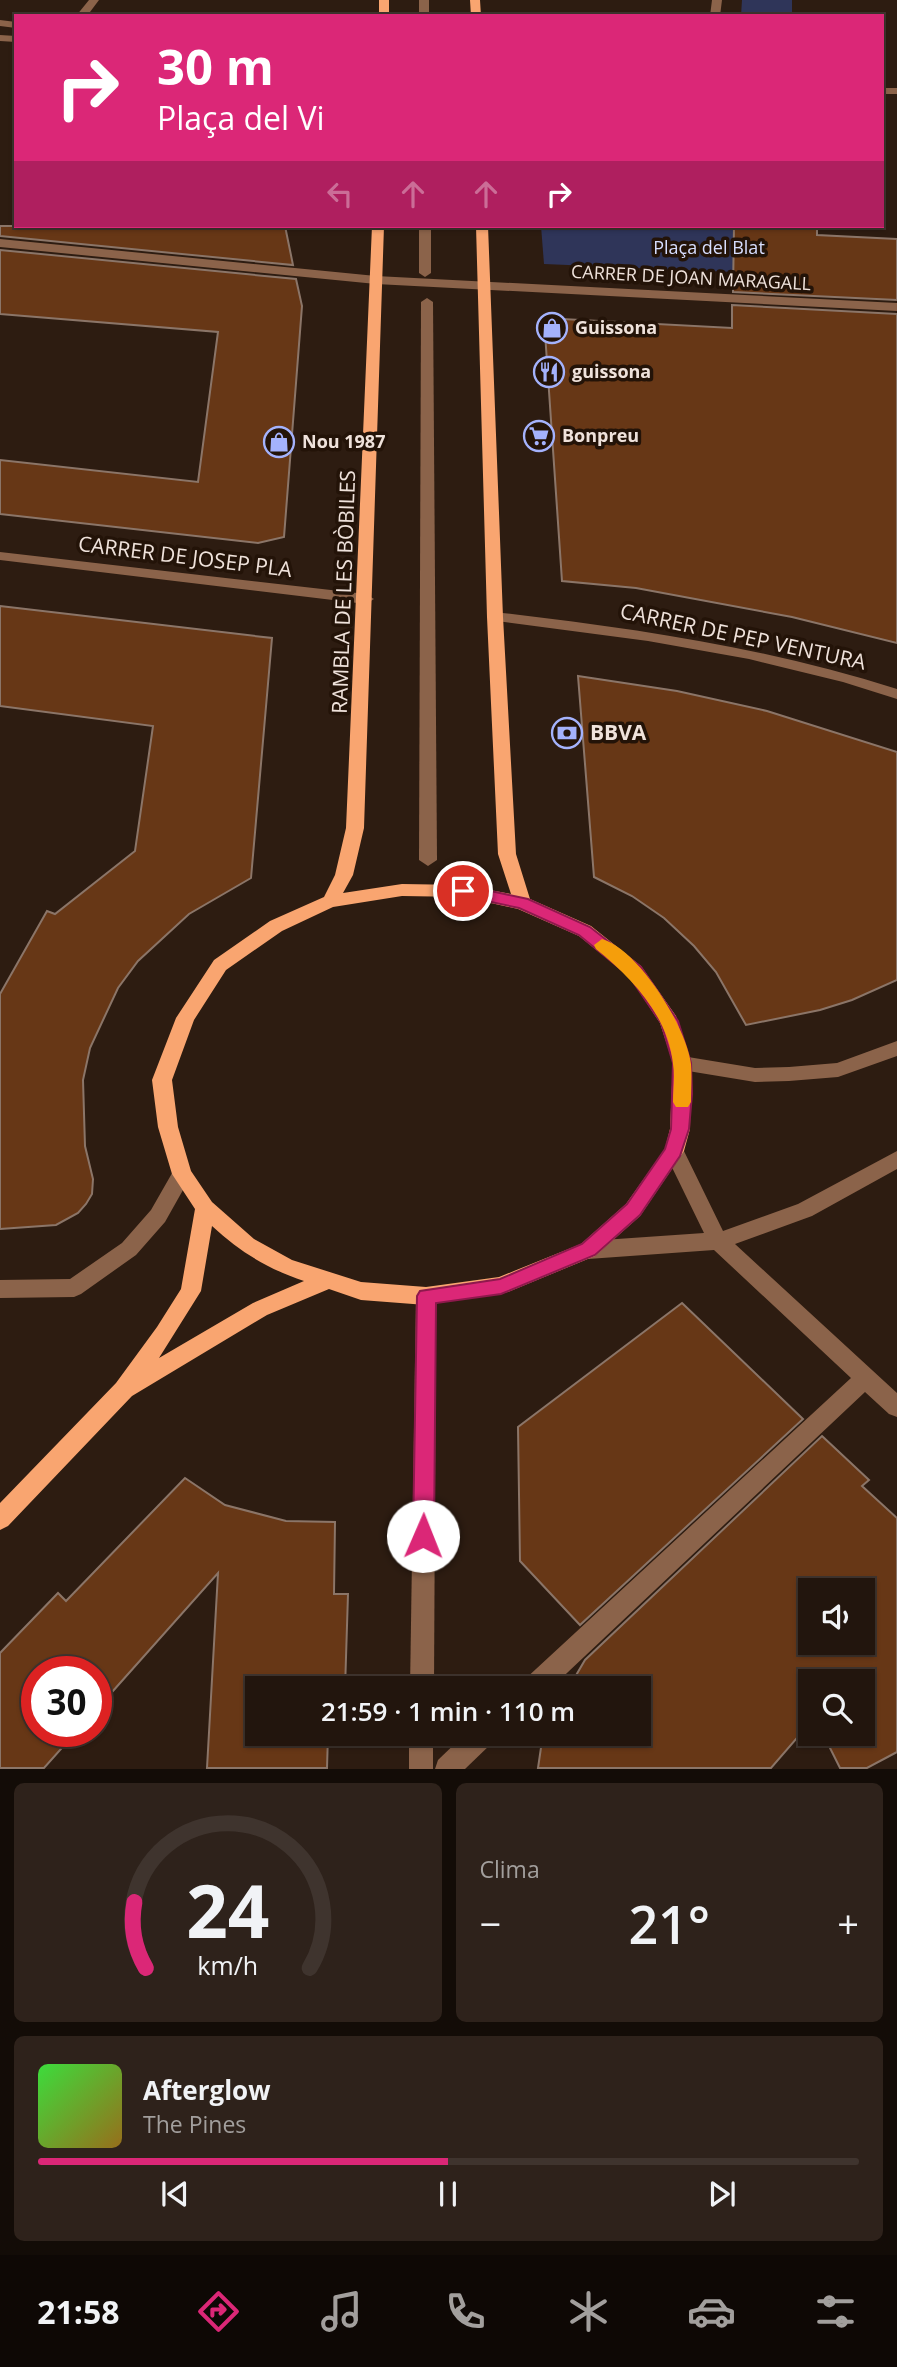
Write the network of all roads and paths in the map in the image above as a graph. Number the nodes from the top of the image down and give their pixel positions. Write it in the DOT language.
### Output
graph roads {
  1 [pos="377,228"];
  2 [pos="425,228"];
  3 [pos="482,228"];
  4 [pos="0,243"];
  5 [pos="425,273"];
  6 [pos="376,280"];
  7 [pos="484,284"];
  8 [pos="427,302"];
  9 [pos="897,307"];
  10 [pos="0,556"];
  11 [pos="366,599"];
  12 [pos="495,617"];
  13 [pos="897,694"];
  14 [pos="428,860"];
  15 [pos="330,901"];
  16 [pos="522,903"];
  17 [pos="897,1048"];
  18 [pos="682,1063"];
  19 [pos="674,1151"];
  20 [pos="897,1159"];
  21 [pos="182,1174"];
  22 [pos="205,1208"];
  23 [pos="718,1241"];
  24 [pos="589,1250"];
  25 [pos="327,1281"];
  26 [pos="0,1289"];
  27 [pos="426,1296"];
  28 [pos="864,1379"];
  29 [pos="124,1390"];
  30 [pos="897,1407"];
  31 [pos="0,1519"];
  32 [pos="422,1676"];
  33 [pos="546,1676"];
  34 [pos="421,1746"];
  35 [pos="471,1746"];
  36 [pos="421,1769"];
  37 [pos="447,1769"];
  1 -- 6 [label="main road, RAMBLA DE LES BÒBILES"];
  2 -- 5 [label="street"];
  3 -- 7 [label="main road"];
  4 -- 6 [label="street"];
  6 -- 7 [label="street"];
  6 -- 11 [label="main road, RAMBLA DE LES BÒBILES"];
  7 -- 9 [label="street, CARRER DE JOAN MARAGALL"];
  7 -- 12 [label="main road"];
  8 -- 14 [label="street"];
  10 -- 11 [label="street, CARRER DE JOSEP PLA"];
  11 -- 15 [label="main road, RAMBLA DE LES BÒBILES"];
  12 -- 13 [label="street, CARRER DE PEP VENTURA"];
  12 -- 16 [label="main road"];
  15 -- 16 [label="main road"];
  15 -- 21 [label="main road"];
  16 -- 18 [label="main road"];
  17 -- 18 [label="street"];
  18 -- 19 [label="main road"];
  19 -- 23 [label="street"];
  19 -- 24 [label="main road"];
  20 -- 23 [label="street"];
  21 -- 22 [label="main road"];
  21 -- 26 [label="street"];
  22 -- 25 [label="main road"];
  22 -- 29 [label="main road"];
  23 -- 24 [label="street"];
  23 -- 28 [label="street"];
  24 -- 27 [label="main road"];
  25 -- 27 [label="main road"];
  25 -- 29 [label="main road"];
  27 -- 32 [label="street"];
  28 -- 30 [label="street"];
  28 -- 33 [label="street"];
  29 -- 31 [label="main road"];
  34 -- 36 [label="street"];
  35 -- 37 [label="street"];
}
